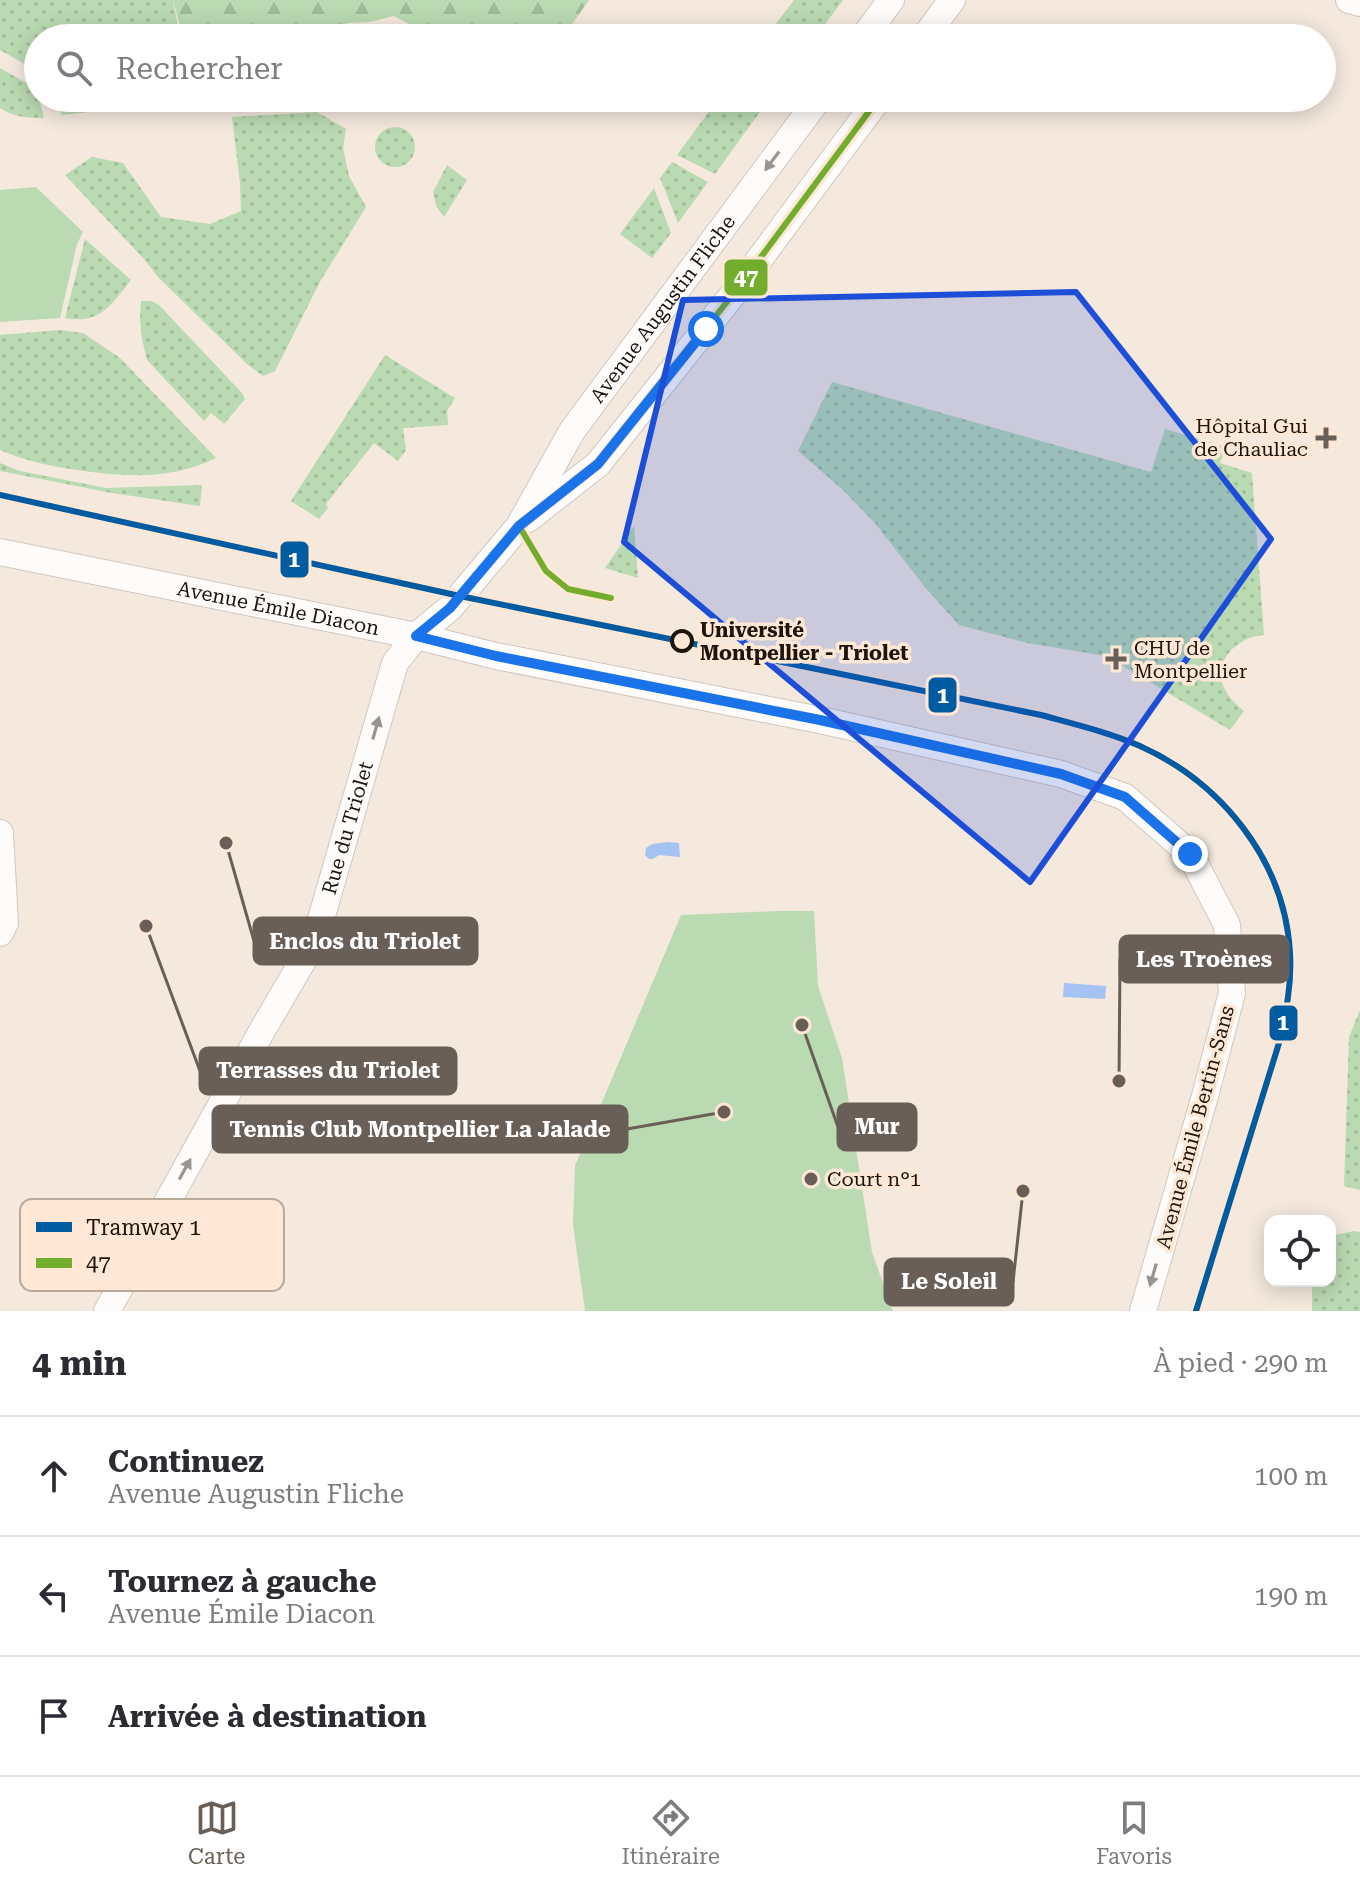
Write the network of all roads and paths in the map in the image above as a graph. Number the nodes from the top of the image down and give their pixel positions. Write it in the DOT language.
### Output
graph roads {
  1 [pos="891,0"];
  2 [pos="952,0"];
  3 [pos="1349,0"];
  4 [pos="1360,3"];
  5 [pos="873,24"];
  6 [pos="934,24"];
  7 [pos="809,112"];
  8 [pos="868,112"];
  9 [pos="519,526"];
  10 [pos="0,552"];
  11 [pos="416,636"];
  12 [pos="0,833"];
  13 [pos="1190,854"];
  14 [pos="0,933"];
  15 [pos="169,1199"];
  16 [pos="118,1291"];
  17 [pos="107,1311"];
  18 [pos="1143,1311"];
  1 -- 5 [label="street"];
  2 -- 6 [label="street"];
  3 -- 4 [label="street"];
  7 -- 9 [label="street, Avenue Augustin Fliche, one-way"];
  8 -- 9 [label="street, Avenue Augustin Fliche"];
  9 -- 11 [label="street, Avenue Augustin Fliche"];
  10 -- 11 [label="street, Avenue Émile Diacon"];
  11 -- 13 [label="street, Avenue Émile Diacon"];
  15 -- 11 [label="street, Rue du Triolet, one-way"];
  12 -- 14 [label="street"];
  13 -- 18 [label="street, Avenue Émile Bertin-Sans, one-way"];
  17 -- 16 [label="street, Rue du Triolet, one-way"];
}
